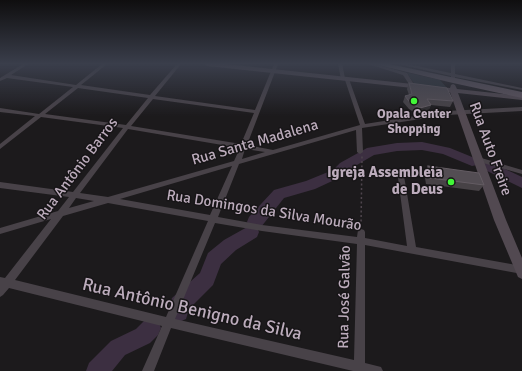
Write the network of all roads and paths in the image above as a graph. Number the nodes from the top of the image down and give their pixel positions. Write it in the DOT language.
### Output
graph roads {
  1 [pos="44,81"];
  2 [pos="84,81"];
  3 [pos="165,81"];
  4 [pos="269,81"];
  5 [pos="346,81"];
  6 [pos="367,81"];
  7 [pos="410,81"];
  8 [pos="453,82"];
  9 [pos="78,86"];
  10 [pos="413,86"];
  11 [pos="522,90"];
  12 [pos="522,95"];
  13 [pos="152,97"];
  14 [pos="522,98"];
  15 [pos="0,110"];
  16 [pos="522,110"];
  17 [pos="256,112"];
  18 [pos="461,112"];
  19 [pos="40,115"];
  20 [pos="127,127"];
  21 [pos="361,127"];
  22 [pos="242,146"];
  23 [pos="0,147"];
  24 [pos="272,151"];
  25 [pos="360,152"];
  26 [pos="478,159"];
  27 [pos="237,162"];
  28 [pos="400,170"];
  29 [pos="522,172"];
  30 [pos="0,185"];
  31 [pos="73,196"];
  32 [pos="110,200"];
  33 [pos="61,213"];
  34 [pos="212,218"];
  35 [pos="0,231"];
  36 [pos="361,236"];
  37 [pos="412,250"];
  38 [pos="522,271"];
  39 [pos="4,282"];
  40 [pos="0,292"];
  41 [pos="169,323"];
  42 [pos="359,369"];
  43 [pos="148,371"];
  44 [pos="377,371"];
  1 -- 9 [label="street"];
  2 -- 9 [label="street"];
  3 -- 13 [label="street, Rua Antônio Barros"];
  4 -- 17 [label="street"];
  5 -- 21 [label="street"];
  6 -- 10 [label="street"];
  7 -- 10 [label="street"];
  8 -- 10 [label="street"];
  8 -- 11 [label="main road"];
  8 -- 12 [label="main road"];
  8 -- 14 [label="street"];
  8 -- 18 [label="street, Rua Auto Freire"];
  9 -- 13 [label="street"];
  9 -- 19 [label="street"];
  13 -- 17 [label="street"];
  13 -- 20 [label="street, Rua Antônio Barros"];
  15 -- 19 [label="street"];
  16 -- 18 [label="street, Rua Santa Madalena"];
  17 -- 22 [label="street"];
  18 -- 21 [label="street, Rua Santa Madalena"];
  18 -- 26 [label="street, Rua Auto Freire"];
  19 -- 20 [label="street"];
  19 -- 23 [label="street"];
  20 -- 22 [label="street"];
  20 -- 31 [label="street, Rua Antônio Barros"];
  21 -- 24 [label="street, Rua Santa Madalena"];
  21 -- 25 [label="street"];
  22 -- 24 [label="street"];
  22 -- 27 [label="street"];
  24 -- 27 [label="street, Rua Santa Madalena"];
  25 -- 36 [label="path, Rua José Galvão"];
  26 -- 29 [label="street"];
  26 -- 38 [label="street, Rua Auto Freire"];
  27 -- 32 [label="street, Rua Santa Madalena"];
  27 -- 34 [label="street"];
  28 -- 37 [label="street"];
  30 -- 31 [label="street, Rua Domingos da Silva Mourão"];
  31 -- 32 [label="street, Rua Domingos da Silva Mourão"];
  31 -- 33 [label="street, Rua Antônio Barros"];
  32 -- 33 [label="street, Rua Santa Madalena"];
  32 -- 34 [label="street, Rua Domingos da Silva Mourão"];
  33 -- 35 [label="street, Rua Santa Madalena"];
  33 -- 39 [label="street, Rua Antônio Barros"];
  34 -- 36 [label="street, Rua Domingos da Silva Mourão"];
  34 -- 41 [label="street"];
  36 -- 37 [label="street, Rua Domingos da Silva Mourão"];
  36 -- 42 [label="street, Rua José Galvão"];
  37 -- 38 [label="street, Rua Domingos da Silva Mourão"];
  39 -- 40 [label="street, Rua Antônio Barros"];
  39 -- 41 [label="street, Rua Antônio Benigno da Silva"];
  41 -- 42 [label="street, Rua Antônio Benigno da Silva"];
  41 -- 43 [label="street"];
  42 -- 44 [label="street, Rua Antônio Benigno da Silva"];
}
